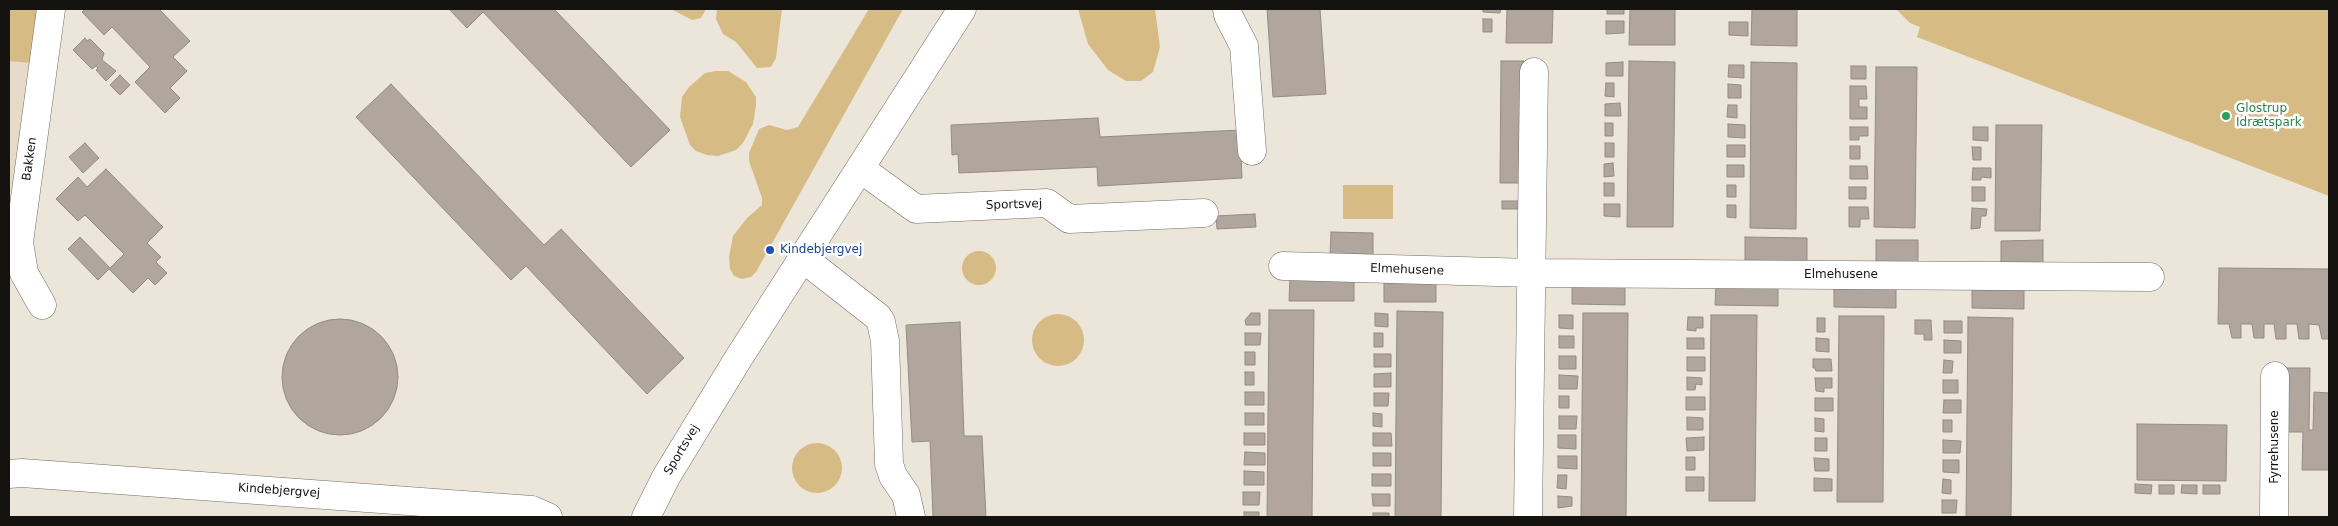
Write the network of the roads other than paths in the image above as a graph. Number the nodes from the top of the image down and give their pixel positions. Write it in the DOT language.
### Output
graph roads {
  1 [pos="51,9"];
  2 [pos="962,9"];
  3 [pos="1227,9"];
  4 [pos="1534,72"];
  5 [pos="1252,151"];
  6 [pos="861,169"];
  7 [pos="1204,213"];
  8 [pos="804,259"];
  9 [pos="1283,266"];
  10 [pos="1532,273"];
  11 [pos="2150,277"];
  12 [pos="42,305"];
  13 [pos="2275,376"];
  14 [pos="9,474"];
  15 [pos="548,517"];
  16 [pos="646,517"];
  17 [pos="911,517"];
  18 [pos="1528,517"];
  19 [pos="2274,517"];
  1 -- 12 [label="street, Bakken"];
  2 -- 6 [label="street, Sportsvej"];
  3 -- 5 [label="street"];
  4 -- 10 [label="street"];
  6 -- 7 [label="street, Sportsvej"];
  6 -- 8 [label="street, Sportsvej"];
  8 -- 16 [label="street, Sportsvej"];
  8 -- 17 [label="street"];
  9 -- 10 [label="street, Elmehusene"];
  10 -- 11 [label="street, Elmehusene"];
  10 -- 18 [label="street"];
  13 -- 19 [label="street, Fyrrehusene"];
  14 -- 15 [label="street, Kindebjergvej"];
}
